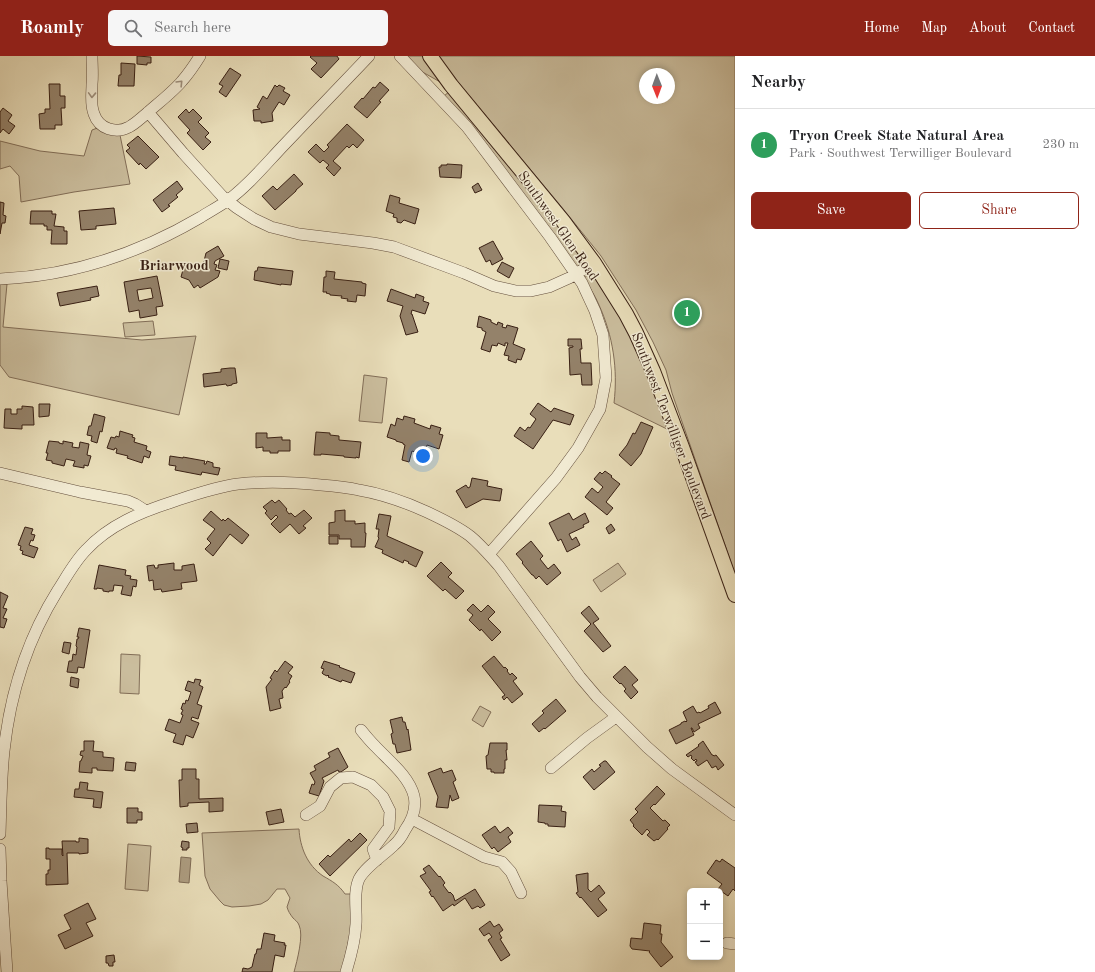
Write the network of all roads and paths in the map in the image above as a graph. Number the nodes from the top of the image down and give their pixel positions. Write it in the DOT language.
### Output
graph roads {
  1 [pos="92,56"];
  2 [pos="200,56"];
  3 [pos="369,56"];
  4 [pos="400,56"];
  5 [pos="430,56"];
  6 [pos="148,112"];
  7 [pos="227,201"];
  8 [pos="594,263"];
  9 [pos="576,274"];
  10 [pos="0,279"];
  11 [pos="0,473"];
  12 [pos="146,511"];
  13 [pos="489,554"];
  14 [pos="735,595"];
  15 [pos="616,717"];
  16 [pos="361,730"];
  17 [pos="550,768"];
  18 [pos="306,815"];
  19 [pos="735,815"];
  20 [pos="412,819"];
  21 [pos="0,834"];
  22 [pos="0,849"];
  23 [pos="377,860"];
  24 [pos="521,893"];
  25 [pos="7,972"];
  26 [pos="346,972"];
  1 -- 6 [label="street, one-way"];
  6 -- 2 [label="street, one-way"];
  3 -- 7 [label="street"];
  4 -- 9 [label="street, Southwest Glen Road"];
  5 -- 8 [label="main road, Southwest Terwilliger Boulevard"];
  6 -- 7 [label="street"];
  7 -- 9 [label="street"];
  7 -- 10 [label="street"];
  8 -- 9 [label="street"];
  8 -- 14 [label="main road, Southwest Terwilliger Boulevard"];
  9 -- 13 [label="street, Southwest Glen Road"];
  11 -- 12 [label="street"];
  12 -- 13 [label="street"];
  12 -- 21 [label="street"];
  13 -- 15 [label="street"];
  15 -- 17 [label="street"];
  15 -- 19 [label="street"];
  16 -- 20 [label="street"];
  18 -- 23 [label="street"];
  20 -- 23 [label="street"];
  20 -- 24 [label="street"];
  22 -- 25 [label="street"];
  23 -- 26 [label="street"];
}
